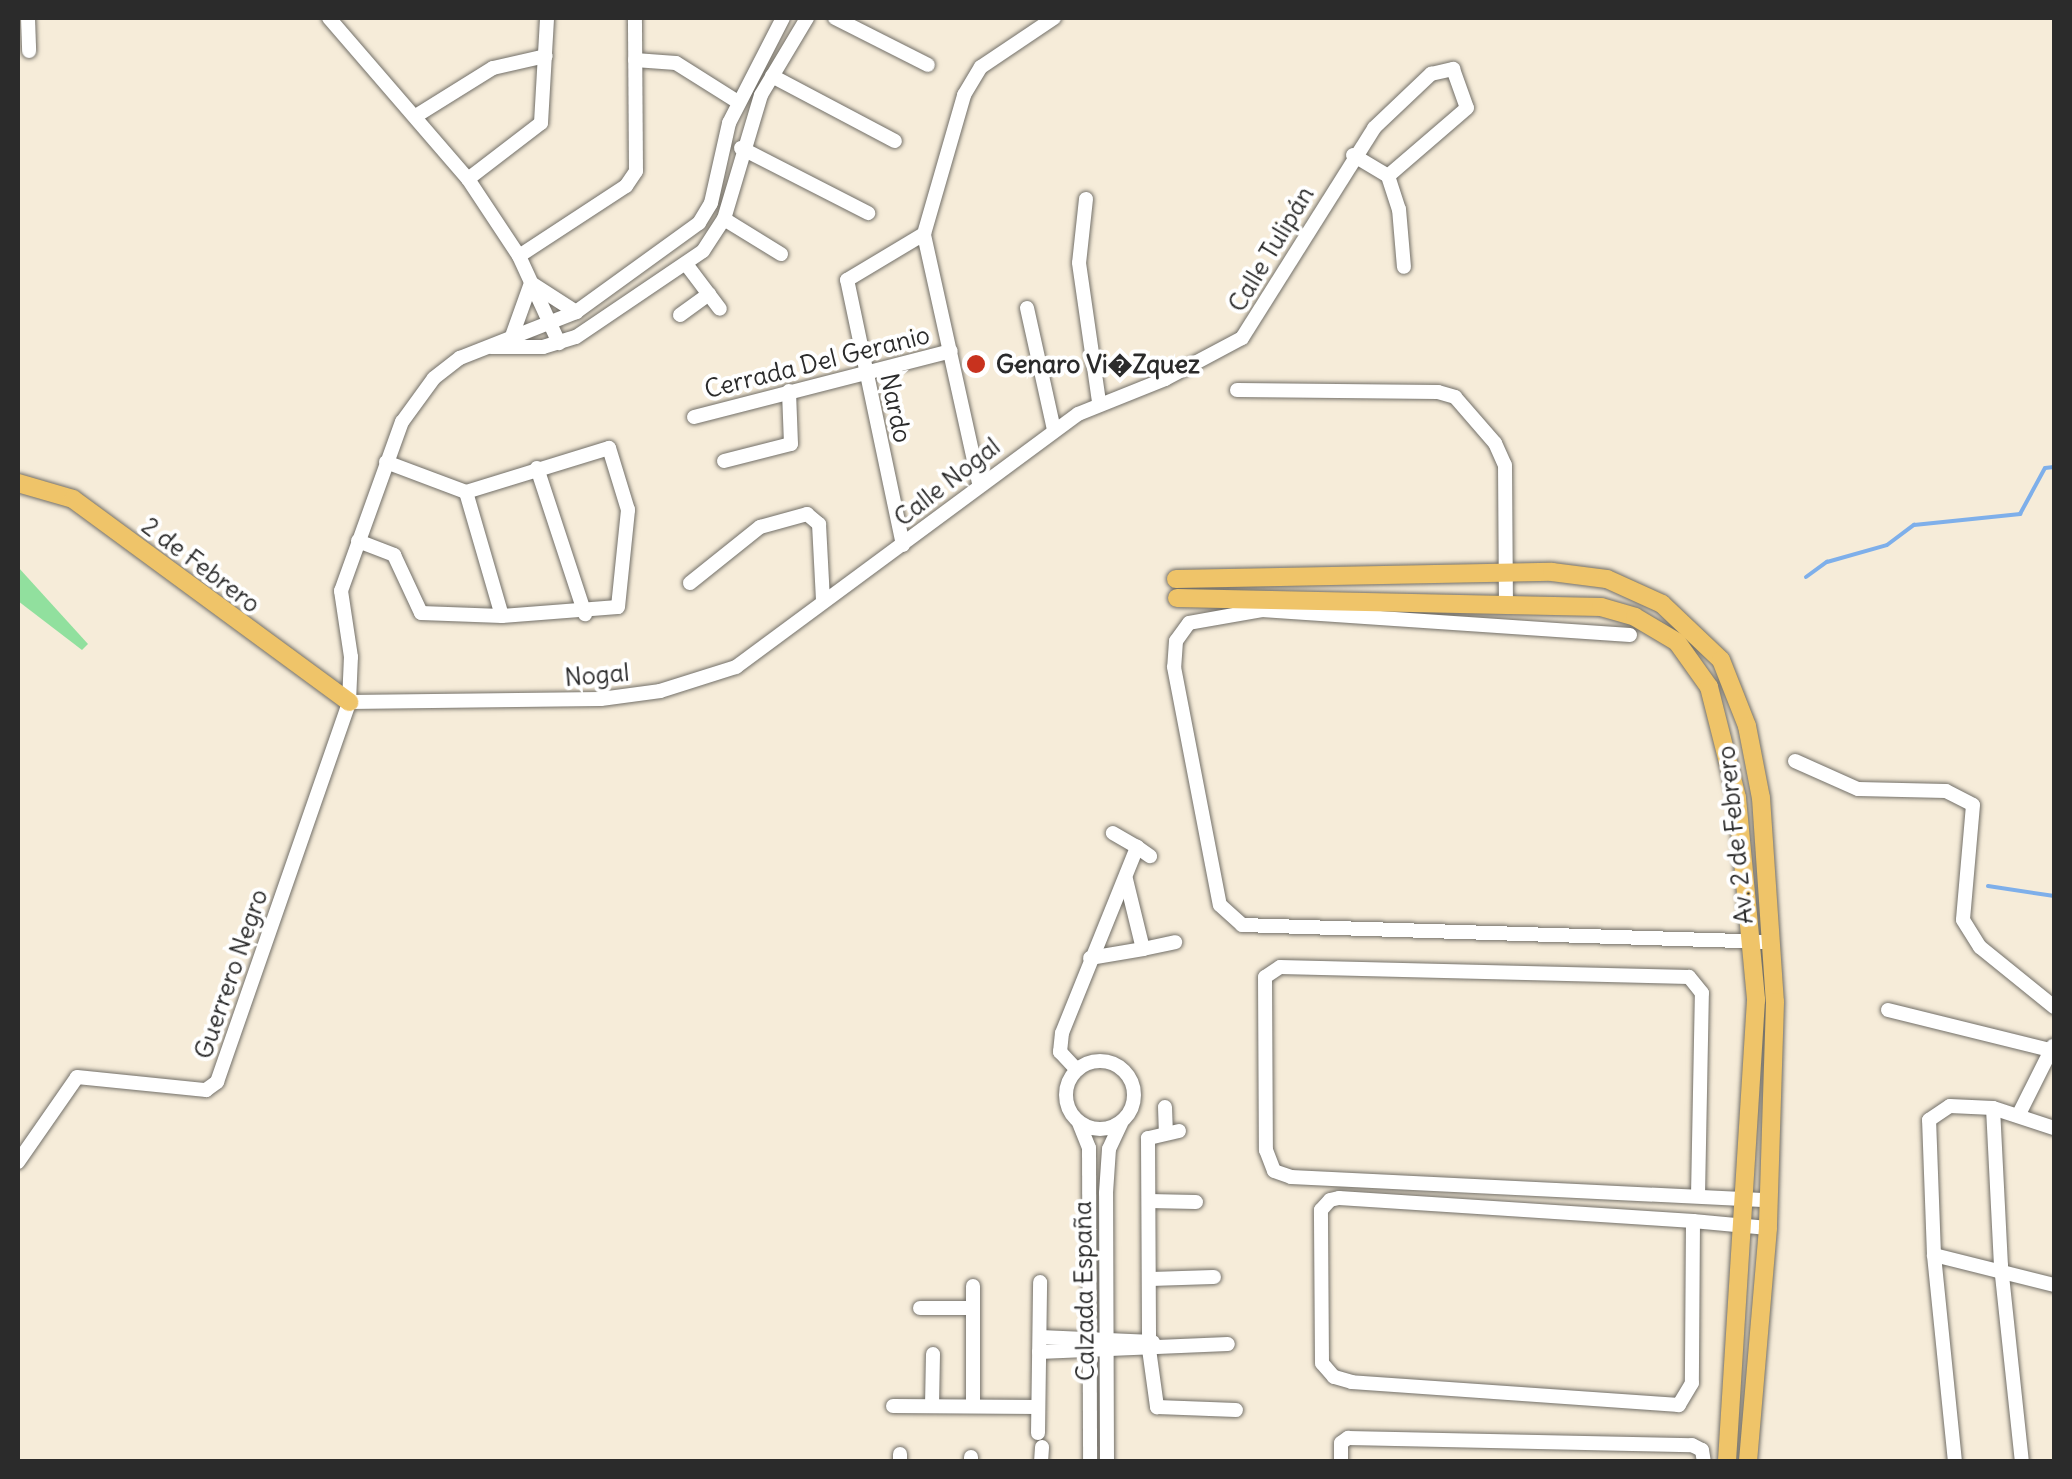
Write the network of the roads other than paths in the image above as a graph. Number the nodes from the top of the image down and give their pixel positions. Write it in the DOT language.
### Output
graph roads {
  1 [pos="28,18"];
  2 [pos="330,18"];
  3 [pos="547,18"];
  4 [pos="635,18"];
  5 [pos="807,18"];
  6 [pos="835,18"];
  7 [pos="1054,18"];
  8 [pos="779,19"];
  9 [pos="29,51"];
  10 [pos="546,56"];
  11 [pos="635,60"];
  12 [pos="928,65"];
  13 [pos="772,76"];
  14 [pos="738,102"];
  15 [pos="418,114"];
  16 [pos="894,141"];
  17 [pos="741,148"];
  18 [pos="1353,156"];
  19 [pos="1388,176"];
  20 [pos="714,177"];
  21 [pos="468,179"];
  22 [pos="734,182"];
  23 [pos="1086,199"];
  24 [pos="868,213"];
  25 [pos="724,219"];
  26 [pos="924,234"];
  27 [pos="782,254"];
  28 [pos="519,256"];
  29 [pos="686,264"];
  30 [pos="1404,267"];
  31 [pos="531,283"];
  32 [pos="709,294"];
  33 [pos="1027,308"];
  34 [pos="720,309"];
  35 [pos="576,312"];
  36 [pos="680,316"];
  37 [pos="552,324"];
  38 [pos="510,343"];
  39 [pos="560,344"];
  40 [pos="951,351"];
  41 [pos="866,370"];
  42 [pos="1237,390"];
  43 [pos="789,391"];
  44 [pos="1100,401"];
  45 [pos="694,417"];
  46 [pos="1054,430"];
  47 [pos="724,460"];
  48 [pos="386,462"];
  49 [pos="537,468"];
  50 [pos="18,483"];
  51 [pos="979,483"];
  52 [pos="466,492"];
  53 [pos="358,541"];
  54 [pos="902,545"];
  55 [pos="1503,573"];
  56 [pos="690,583"];
  57 [pos="824,602"];
  58 [pos="1506,604"];
  59 [pos="585,614"];
  60 [pos="502,616"];
  61 [pos="1630,635"];
  62 [pos="349,702"];
  63 [pos="1795,761"];
  64 [pos="1113,833"];
  65 [pos="1137,847"];
  66 [pos="1150,856"];
  67 [pos="1126,879"];
  68 [pos="1751,938"];
  69 [pos="1175,942"];
  70 [pos="1771,942"];
  71 [pos="1142,950"];
  72 [pos="1090,958"];
  73 [pos="2054,1007"];
  74 [pos="1888,1010"];
  75 [pos="2053,1048"];
  76 [pos="1077,1070"];
  77 [pos="1165,1108"];
  78 [pos="1992,1108"];
  79 [pos="2020,1112"];
  80 [pos="1080,1122"];
  81 [pos="1121,1122"];
  82 [pos="2054,1128"];
  83 [pos="18,1162"];
  84 [pos="1106,1192"];
  85 [pos="1088,1194"];
  86 [pos="1698,1196"];
  87 [pos="1740,1200"];
  88 [pos="1767,1200"];
  89 [pos="1148,1202"];
  90 [pos="1196,1202"];
  91 [pos="1693,1221"];
  92 [pos="1740,1226"];
  93 [pos="1768,1228"];
  94 [pos="1934,1255"];
  95 [pos="2001,1266"];
  96 [pos="1214,1277"];
  97 [pos="1150,1279"];
  98 [pos="1040,1282"];
  99 [pos="2054,1285"];
  100 [pos="973,1286"];
  101 [pos="920,1308"];
  102 [pos="972,1308"];
  103 [pos="1108,1342"];
  104 [pos="1090,1343"];
  105 [pos="1152,1344"];
  106 [pos="1228,1344"];
  107 [pos="1039,1345"];
  108 [pos="932,1354"];
  109 [pos="894,1406"];
  110 [pos="932,1406"];
  111 [pos="973,1406"];
  112 [pos="1038,1407"];
  113 [pos="1236,1410"];
  114 [pos="1040,1447"];
  115 [pos="1704,1461"];
  116 [pos="1090,1462"];
  117 [pos="1107,1462"];
  118 [pos="1341,1462"];
  119 [pos="1725,1462"];
  120 [pos="1748,1462"];
  121 [pos="1955,1462"];
  122 [pos="2022,1462"];
  1 -- 9 [label="street"];
  2 -- 15 [label="street"];
  3 -- 10 [label="street"];
  4 -- 11 [label="street"];
  5 -- 13 [label="street"];
  6 -- 12 [label="street"];
  7 -- 26 [label="street"];
  8 -- 14 [label="street"];
  10 -- 15 [label="street"];
  10 -- 21 [label="street"];
  11 -- 14 [label="street"];
  11 -- 28 [label="street"];
  13 -- 16 [label="street"];
  13 -- 17 [label="street"];
  14 -- 20 [label="street"];
  15 -- 21 [label="street"];
  17 -- 22 [label="street"];
  17 -- 24 [label="street"];
  18 -- 19 [label="street"];
  18 -- 19 [label="street, Calle Tulipán"];
  18 -- 44 [label="street, Calle Tulipán"];
  19 -- 30 [label="street"];
  20 -- 22 [label="street"];
  20 -- 35 [label="street"];
  21 -- 28 [label="street"];
  22 -- 25 [label="street"];
  23 -- 44 [label="street"];
  25 -- 27 [label="street"];
  25 -- 29 [label="street"];
  26 -- 40 [label="street"];
  26 -- 41 [label="street, Nardo"];
  28 -- 31 [label="street"];
  29 -- 32 [label="street"];
  29 -- 39 [label="street"];
  31 -- 35 [label="street"];
  31 -- 37 [label="street"];
  31 -- 38 [label="street"];
  32 -- 34 [label="street"];
  32 -- 36 [label="street"];
  33 -- 46 [label="street"];
  35 -- 37 [label="street"];
  37 -- 38 [label="street"];
  37 -- 39 [label="street"];
  38 -- 39 [label="street"];
  38 -- 48 [label="street"];
  40 -- 41 [label="street, Cerrada Del Geranio"];
  40 -- 51 [label="street"];
  41 -- 43 [label="street, Cerrada Del Geranio"];
  41 -- 54 [label="street, Nardo"];
  42 -- 55 [label="street"];
  43 -- 45 [label="street, Cerrada Del Geranio"];
  43 -- 47 [label="street"];
  44 -- 46 [label="street, Calle Nogal"];
  46 -- 51 [label="street, Calle Nogal"];
  48 -- 52 [label="street"];
  48 -- 53 [label="street"];
  49 -- 52 [label="street"];
  49 -- 59 [label="street"];
  49 -- 59 [label="street"];
  50 -- 62 [label="main road, 2 de Febrero"];
  51 -- 54 [label="street, Calle Nogal"];
  52 -- 60 [label="street"];
  53 -- 60 [label="street"];
  53 -- 62 [label="street"];
  54 -- 57 [label="street, Calle Nogal"];
  55 -- 58 [label="street"];
  55 -- 58 [label="main road, Av. 2 de Febrero"];
  55 -- 70 [label="main road, Av. 2 de Febrero"];
  56 -- 57 [label="street"];
  57 -- 62 [label="street, Nogal"];
  58 -- 68 [label="main road, Av. 2 de Febrero"];
  59 -- 60 [label="street"];
  61 -- 68 [label="street"];
  62 -- 83 [label="street, Guerrero Negro"];
  63 -- 73 [label="street"];
  64 -- 65 [label="street"];
  65 -- 66 [label="street"];
  65 -- 67 [label="street"];
  67 -- 71 [label="street"];
  67 -- 72 [label="street"];
  68 -- 70 [label="street"];
  68 -- 87 [label="main road, Av. 2 de Febrero"];
  69 -- 71 [label="street"];
  70 -- 88 [label="main road, Av. 2 de Febrero"];
  71 -- 72 [label="street"];
  72 -- 76 [label="street"];
  74 -- 75 [label="street"];
  75 -- 79 [label="street"];
  76 -- 80 [label="street"];
  76 -- 81 [label="street"];
  77 -- 89 [label="street"];
  78 -- 79 [label="street"];
  78 -- 94 [label="street"];
  78 -- 95 [label="street"];
  79 -- 82 [label="street"];
  80 -- 81 [label="street"];
  80 -- 85 [label="street, Calzada España"];
  81 -- 84 [label="street, Calzada España"];
  84 -- 85 [label="street"];
  84 -- 103 [label="street, Calzada España"];
  85 -- 104 [label="street, Calzada España"];
  86 -- 86 [label="street"];
  86 -- 87 [label="street"];
  87 -- 88 [label="street"];
  87 -- 92 [label="main road, Av. 2 de Febrero"];
  88 -- 93 [label="main road, Av. 2 de Febrero"];
  89 -- 90 [label="street"];
  89 -- 97 [label="street"];
  91 -- 91 [label="street"];
  91 -- 92 [label="street"];
  92 -- 93 [label="street"];
  92 -- 119 [label="main road, Av. 2 de Febrero"];
  93 -- 120 [label="main road, Av. 2 de Febrero"];
  94 -- 95 [label="street"];
  94 -- 121 [label="street"];
  95 -- 99 [label="street"];
  95 -- 122 [label="street"];
  96 -- 97 [label="street"];
  97 -- 105 [label="street"];
  98 -- 107 [label="street"];
  100 -- 102 [label="street"];
  101 -- 102 [label="street"];
  102 -- 111 [label="street"];
  103 -- 104 [label="street"];
  103 -- 105 [label="street"];
  103 -- 117 [label="street, Calzada España"];
  104 -- 107 [label="street"];
  104 -- 116 [label="street, Calzada España"];
  105 -- 106 [label="street"];
  105 -- 113 [label="street"];
  107 -- 112 [label="street"];
  108 -- 110 [label="street"];
  109 -- 110 [label="street"];
  110 -- 111 [label="street"];
  111 -- 112 [label="street"];
  112 -- 114 [label="street"];
  115 -- 118 [label="street"];
  115 -- 119 [label="street"];
}
